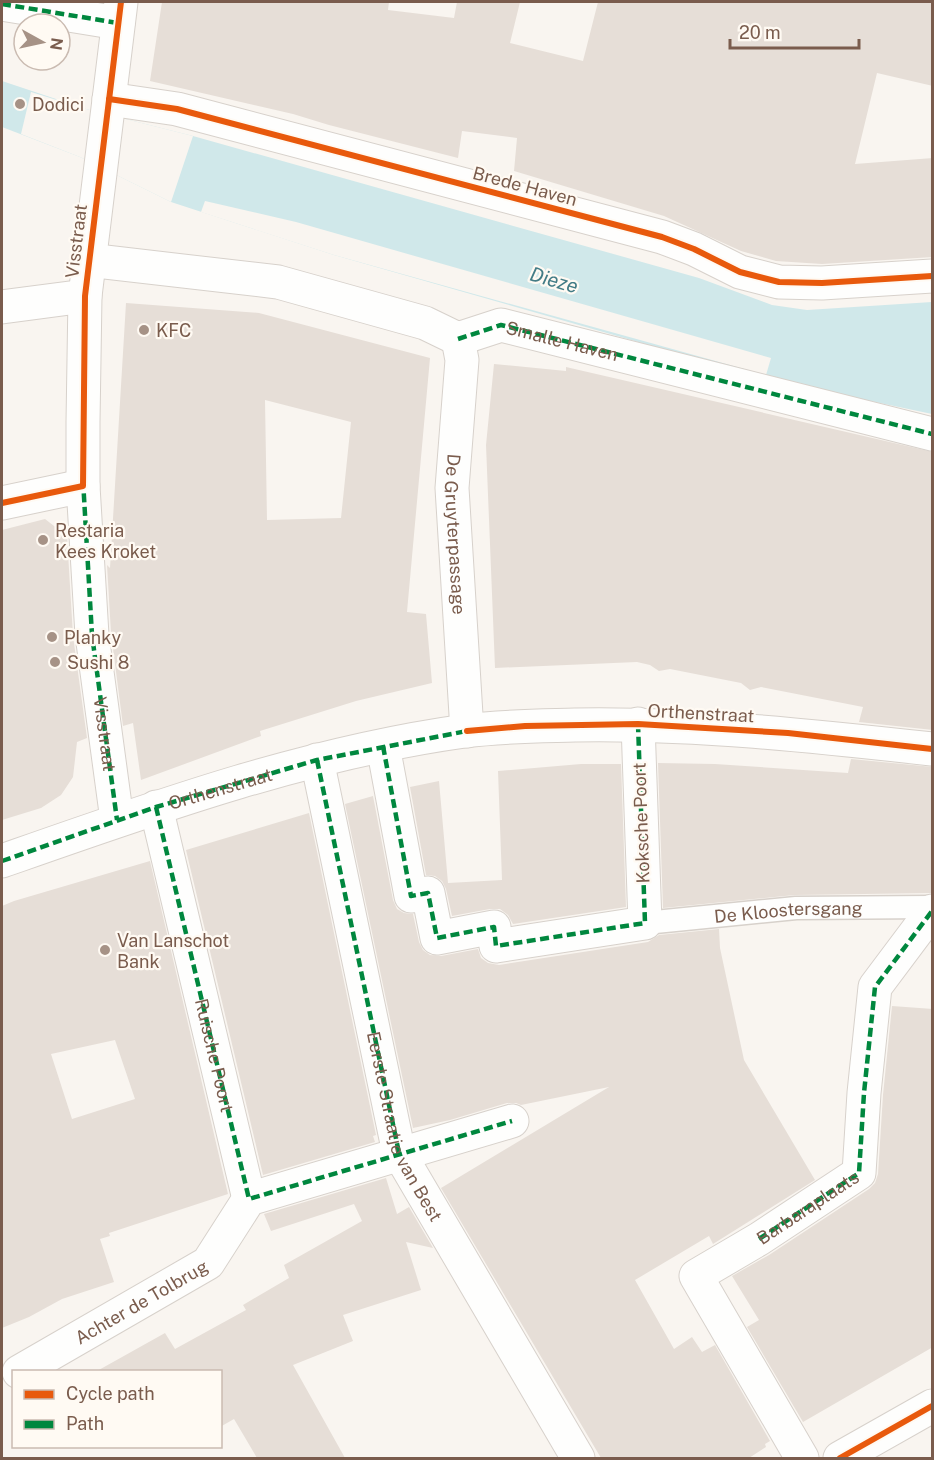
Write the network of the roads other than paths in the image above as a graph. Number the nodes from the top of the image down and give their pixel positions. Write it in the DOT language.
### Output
graph roads {
  1 [pos="2,4"];
  2 [pos="120,12"];
  3 [pos="109,99"];
  4 [pos="88,260"];
  5 [pos="933,276"];
  6 [pos="85,296"];
  7 [pos="2,307"];
  8 [pos="458,339"];
  9 [pos="933,434"];
  10 [pos="83,486"];
  11 [pos="2,503"];
  12 [pos="638,724"];
  13 [pos="467,731"];
  14 [pos="383,746"];
  15 [pos="933,749"];
  16 [pos="317,760"];
  17 [pos="156,807"];
  18 [pos="117,820"];
  19 [pos="2,861"];
  20 [pos="933,909"];
  21 [pos="645,922"];
  22 [pos="512,1121"];
  23 [pos="399,1154"];
  24 [pos="249,1199"];
  25 [pos="21,1370"];
  26 [pos="933,1406"];
  27 [pos="578,1458"];
  28 [pos="802,1458"];
  29 [pos="840,1458"];
  1 -- 2 [label="street"];
  2 -- 3 [label="street, Visstraat"];
  3 -- 4 [label="street, Visstraat"];
  3 -- 5 [label="street, Brede Haven"];
  4 -- 6 [label="street, Visstraat"];
  4 -- 8 [label="street"];
  6 -- 7 [label="street"];
  6 -- 10 [label="street, Visstraat"];
  8 -- 9 [label="street, Smalle Haven"];
  8 -- 13 [label="street, De Gruyterpassage"];
  10 -- 11 [label="street"];
  10 -- 18 [label="street, Visstraat"];
  12 -- 13 [label="street, Orthenstraat"];
  12 -- 15 [label="street, Orthenstraat"];
  12 -- 21 [label="street, Koksche Poort"];
  13 -- 14 [label="street, Orthenstraat"];
  14 -- 16 [label="street, Orthenstraat"];
  14 -- 21 [label="street"];
  16 -- 17 [label="street, Orthenstraat"];
  16 -- 23 [label="street, Eerste Straatje van Best"];
  17 -- 18 [label="street, Orthenstraat"];
  17 -- 24 [label="street, Ruische Poort"];
  18 -- 19 [label="street, Orthenstraat"];
  20 -- 21 [label="lane, De Kloostersgang"];
  20 -- 28 [label="street, Barbaraplaats"];
  22 -- 23 [label="street"];
  23 -- 24 [label="street"];
  23 -- 27 [label="street, Eerste Straatje van Best"];
  24 -- 25 [label="street, Achter de Tolbrug"];
  26 -- 29 [label="street"];
}
